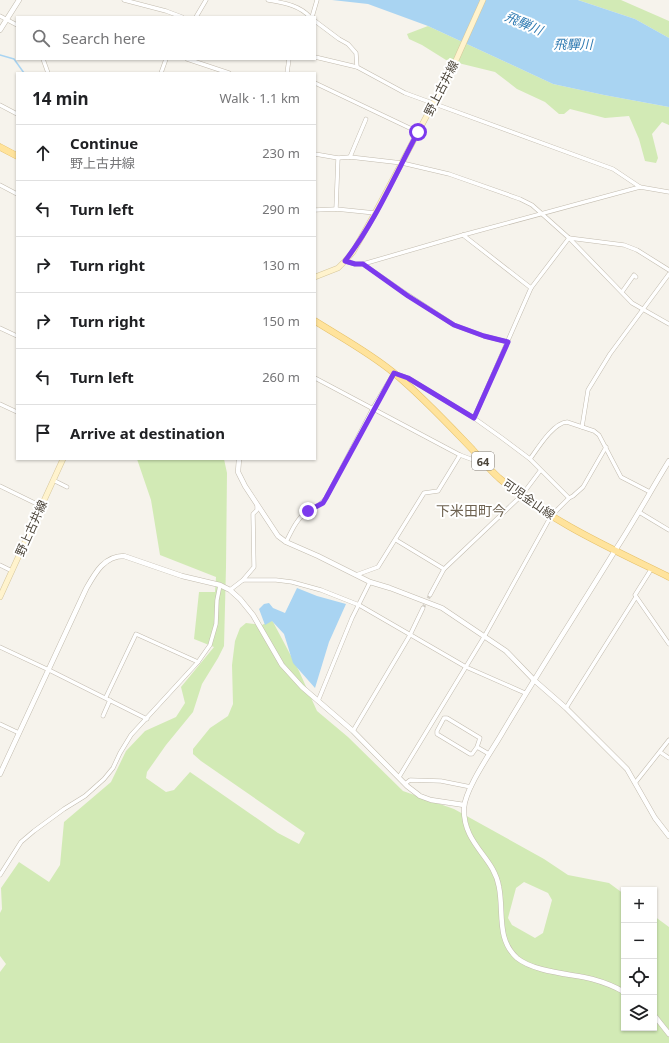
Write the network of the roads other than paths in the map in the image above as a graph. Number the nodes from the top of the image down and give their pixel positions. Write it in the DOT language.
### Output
graph roads {
  1 [pos="19,0"];
  2 [pos="124,0"];
  3 [pos="206,0"];
  4 [pos="268,0"];
  5 [pos="483,0"];
  6 [pos="317,1"];
  7 [pos="0,16"];
  8 [pos="180,16"];
  9 [pos="197,16"];
  10 [pos="310,16"];
  11 [pos="311,16"];
  12 [pos="8,20"];
  13 [pos="316,22"];
  14 [pos="16,24"];
  15 [pos="0,30"];
  16 [pos="316,57"];
  17 [pos="44,60"];
  18 [pos="166,60"];
  19 [pos="190,60"];
  20 [pos="289,60"];
  21 [pos="357,67"];
  22 [pos="48,72"];
  23 [pos="160,72"];
  24 [pos="226,72"];
  25 [pos="286,72"];
  26 [pos="316,83"];
  27 [pos="433,104"];
  28 [pos="0,105"];
  29 [pos="16,113"];
  30 [pos="366,119"];
  31 [pos="418,132"];
  32 [pos="0,147"];
  33 [pos="316,154"];
  34 [pos="16,155"];
  35 [pos="350,157"];
  36 [pos="338,158"];
  37 [pos="402,163"];
  38 [pos="0,185"];
  39 [pos="640,187"];
  40 [pos="669,192"];
  41 [pos="16,193"];
  42 [pos="336,209"];
  43 [pos="316,210"];
  44 [pos="375,213"];
  45 [pos="542,214"];
  46 [pos="463,235"];
  47 [pos="569,238"];
  48 [pos="345,261"];
  49 [pos="363,264"];
  50 [pos="669,270"];
  51 [pos="669,274"];
  52 [pos="316,277"];
  53 [pos="636,277"];
  54 [pos="531,288"];
  55 [pos="622,292"];
  56 [pos="643,309"];
  57 [pos="316,322"];
  58 [pos="669,324"];
  59 [pos="0,328"];
  60 [pos="16,336"];
  61 [pos="508,342"];
  62 [pos="394,373"];
  63 [pos="316,379"];
  64 [pos="0,404"];
  65 [pos="373,408"];
  66 [pos="16,411"];
  67 [pos="474,418"];
  68 [pos="582,427"];
  69 [pos="606,447"];
  70 [pos="460,455"];
  71 [pos="530,459"];
  72 [pos="62,460"];
  73 [pos="239,460"];
  74 [pos="669,460"];
  75 [pos="487,465"];
  76 [pos="540,471"];
  77 [pos="53,480"];
  78 [pos="0,486"];
  79 [pos="67,487"];
  80 [pos="650,492"];
  81 [pos="522,496"];
  82 [pos="569,498"];
  83 [pos="41,506"];
  84 [pos="257,506"];
  85 [pos="639,512"];
  86 [pos="551,516"];
  87 [pos="669,530"];
  88 [pos="396,540"];
  89 [pos="286,542"];
  90 [pos="616,550"];
  91 [pos="0,565"];
  92 [pos="652,568"];
  93 [pos="444,569"];
  94 [pos="12,571"];
  95 [pos="355,575"];
  96 [pos="669,577"];
  97 [pos="243,580"];
  98 [pos="370,582"];
  99 [pos="220,586"];
  100 [pos="230,590"];
  101 [pos="430,595"];
  102 [pos="0,597"];
  103 [pos="636,597"];
  104 [pos="359,605"];
  105 [pos="424,608"];
  106 [pos="410,635"];
  107 [pos="484,637"];
  108 [pos="669,644"];
  109 [pos="0,647"];
  110 [pos="198,662"];
  111 [pos="466,667"];
  112 [pos="49,670"];
  113 [pos="534,680"];
  114 [pos="525,693"];
  115 [pos="106,697"];
  116 [pos="110,700"];
  117 [pos="318,701"];
  118 [pos="566,708"];
  119 [pos="104,716"];
  120 [pos="147,718"];
  121 [pos="0,724"];
  122 [pos="353,731"];
  123 [pos="19,733"];
  124 [pos="669,740"];
  125 [pos="477,747"];
  126 [pos="660,752"];
  127 [pos="490,754"];
  128 [pos="669,758"];
  129 [pos="0,774"];
  130 [pos="399,777"];
  131 [pos="635,783"];
  132 [pos="405,784"];
  133 [pos="471,787"];
  134 [pos="464,805"];
  135 [pos="669,836"];
  136 [pos="0,875"];
  137 [pos="621,991"];
  138 [pos="657,1019"];
  139 [pos="669,1034"];
  1 -- 12 [label="street"];
  2 -- 8 [label="street"];
  3 -- 9 [label="street"];
  4 -- 10 [label="street"];
  5 -- 27 [label="main road, 野上古井線"];
  6 -- 11 [label="street"];
  7 -- 12 [label="street"];
  12 -- 14 [label="street"];
  12 -- 15 [label="street"];
  13 -- 21 [label="street"];
  16 -- 21 [label="street"];
  17 -- 22 [label="street"];
  18 -- 23 [label="street"];
  19 -- 24 [label="street"];
  20 -- 25 [label="street"];
  21 -- 27 [label="street"];
  26 -- 31 [label="street"];
  27 -- 31 [label="main road, 野上古井線"];
  27 -- 39 [label="street"];
  28 -- 29 [label="street"];
  30 -- 35 [label="street"];
  31 -- 37 [label="main road, 野上古井線"];
  32 -- 34 [label="main road"];
  33 -- 36 [label="street"];
  35 -- 36 [label="street"];
  35 -- 37 [label="street"];
  36 -- 42 [label="street"];
  37 -- 44 [label="main road, 野上古井線"];
  37 -- 45 [label="street"];
  38 -- 41 [label="street"];
  39 -- 40 [label="street"];
  39 -- 45 [label="street"];
  42 -- 43 [label="street"];
  42 -- 44 [label="street"];
  44 -- 48 [label="main road, 野上古井線"];
  45 -- 46 [label="street"];
  45 -- 47 [label="street"];
  46 -- 49 [label="street"];
  46 -- 54 [label="street"];
  47 -- 50 [label="street"];
  47 -- 54 [label="street"];
  47 -- 55 [label="street"];
  48 -- 49 [label="street"];
  48 -- 52 [label="main road, 野上古井線"];
  49 -- 61 [label="street"];
  51 -- 56 [label="street"];
  53 -- 55 [label="street"];
  54 -- 61 [label="street"];
  55 -- 56 [label="street"];
  56 -- 58 [label="street"];
  56 -- 68 [label="street"];
  57 -- 62 [label="main road, 可児金山線 / 64"];
  59 -- 60 [label="street"];
  61 -- 67 [label="street"];
  62 -- 65 [label="street"];
  62 -- 67 [label="street"];
  62 -- 75 [label="main road, 可児金山線 / 64"];
  63 -- 65 [label="street"];
  64 -- 66 [label="street"];
  65 -- 70 [label="street"];
  65 -- 89 [label="street"];
  67 -- 71 [label="street"];
  68 -- 69 [label="street"];
  68 -- 71 [label="street"];
  69 -- 80 [label="street"];
  69 -- 82 [label="street"];
  70 -- 75 [label="street"];
  70 -- 88 [label="street"];
  71 -- 76 [label="street"];
  72 -- 77 [label="main road, 野上古井線"];
  73 -- 84 [label="street"];
  74 -- 80 [label="street"];
  75 -- 81 [label="main road, 可児金山線 / 64"];
  76 -- 81 [label="street"];
  76 -- 82 [label="street"];
  77 -- 79 [label="street"];
  77 -- 83 [label="main road, 野上古井線"];
  78 -- 83 [label="street"];
  80 -- 85 [label="street"];
  81 -- 86 [label="main road, 可児金山線 / 64"];
  81 -- 93 [label="street"];
  82 -- 86 [label="street"];
  83 -- 94 [label="main road, 野上古井線"];
  84 -- 89 [label="street"];
  84 -- 97 [label="street"];
  85 -- 87 [label="street"];
  85 -- 90 [label="street"];
  86 -- 90 [label="main road, 可児金山線 / 64"];
  86 -- 107 [label="street"];
  88 -- 93 [label="street"];
  88 -- 95 [label="street"];
  89 -- 95 [label="street"];
  90 -- 92 [label="main road, 可児金山線 / 64"];
  90 -- 113 [label="street"];
  91 -- 94 [label="street"];
  92 -- 96 [label="main road, 可児金山線 / 64"];
  92 -- 103 [label="street"];
  93 -- 101 [label="street"];
  94 -- 102 [label="main road, 野上古井線"];
  95 -- 98 [label="street"];
  97 -- 100 [label="street"];
  97 -- 104 [label="street"];
  98 -- 104 [label="street"];
  98 -- 107 [label="street"];
  99 -- 100 [label="street"];
  99 -- 110 [label="street"];
  99 -- 112 [label="street"];
  100 -- 117 [label="street"];
  103 -- 108 [label="street"];
  103 -- 118 [label="street"];
  104 -- 106 [label="street"];
  104 -- 117 [label="street"];
  105 -- 106 [label="street"];
  106 -- 111 [label="street"];
  106 -- 122 [label="street"];
  107 -- 111 [label="street"];
  107 -- 113 [label="street"];
  109 -- 112 [label="street"];
  110 -- 115 [label="street"];
  110 -- 120 [label="street"];
  111 -- 114 [label="street"];
  111 -- 130 [label="street"];
  112 -- 115 [label="street"];
  112 -- 123 [label="street"];
  113 -- 114 [label="street"];
  113 -- 118 [label="street"];
  114 -- 127 [label="street"];
  115 -- 116 [label="street"];
  116 -- 119 [label="street"];
  116 -- 120 [label="street"];
  117 -- 122 [label="street"];
  118 -- 131 [label="street"];
  120 -- 136 [label="street"];
  121 -- 123 [label="street"];
  122 -- 130 [label="street"];
  123 -- 129 [label="street"];
  124 -- 126 [label="street"];
  125 -- 125 [label="street"];
  125 -- 127 [label="street"];
  126 -- 128 [label="street"];
  126 -- 131 [label="street"];
  127 -- 133 [label="street"];
  130 -- 132 [label="street"];
  131 -- 135 [label="street"];
  132 -- 133 [label="street"];
  132 -- 134 [label="street"];
  133 -- 134 [label="street"];
  134 -- 137 [label="street"];
  138 -- 139 [label="street"];
}
